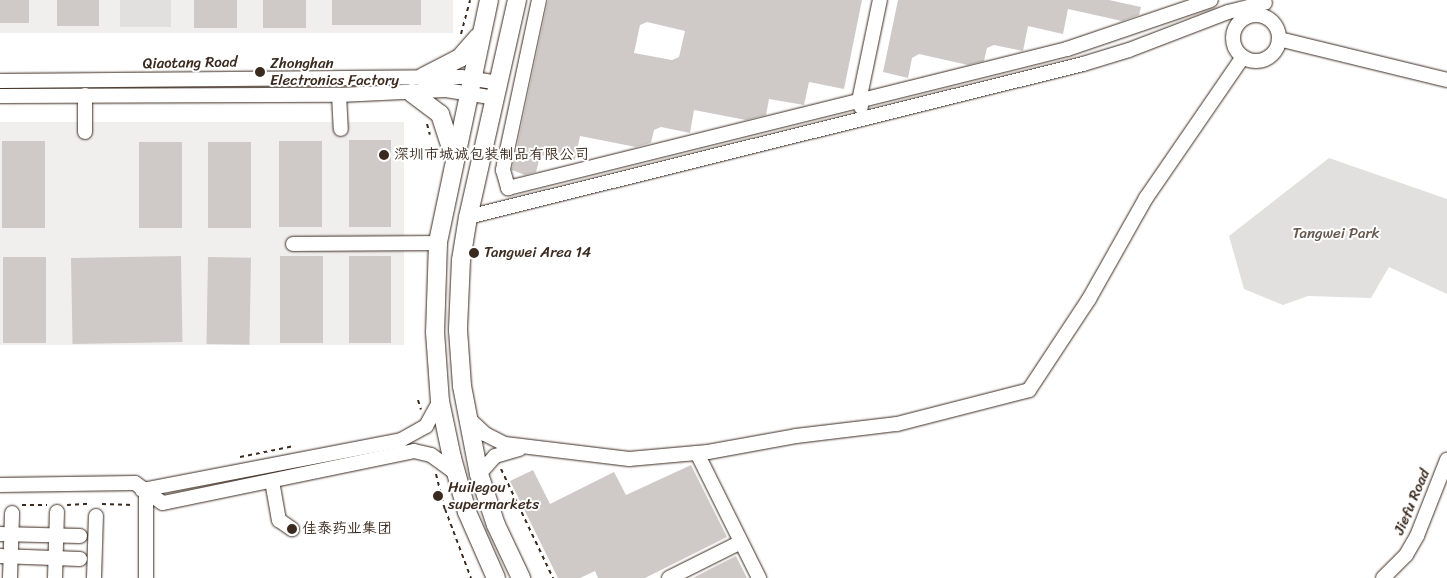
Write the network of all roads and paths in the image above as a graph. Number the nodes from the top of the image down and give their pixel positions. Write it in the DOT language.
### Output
graph roads {
  1 [pos="489,0"];
  2 [pos="517,0"];
  3 [pos="539,0"];
  4 [pos="880,0"];
  5 [pos="1210,0"];
  6 [pos="1185,5"];
  7 [pos="1264,6"];
  8 [pos="483,28"];
  9 [pos="1279,38"];
  10 [pos="1243,57"];
  11 [pos="423,77"];
  12 [pos="1447,80"];
  13 [pos="0,81"];
  14 [pos="470,85"];
  15 [pos="498,90"];
  16 [pos="412,93"];
  17 [pos="85,95"];
  18 [pos="339,95"];
  19 [pos="0,96"];
  20 [pos="859,101"];
  21 [pos="864,119"];
  22 [pos="341,129"];
  23 [pos="85,132"];
  24 [pos="454,161"];
  25 [pos="468,217"];
  26 [pos="438,243"];
  27 [pos="293,244"];
  28 [pos="418,400"];
  29 [pos="440,402"];
  30 [pos="467,417"];
  31 [pos="426,426"];
  32 [pos="522,448"];
  33 [pos="697,453"];
  34 [pos="431,454"];
  35 [pos="495,456"];
  36 [pos="1447,460"];
  37 [pos="456,473"];
  38 [pos="478,474"];
  39 [pos="272,481"];
  40 [pos="0,485"];
  41 [pos="146,490"];
  42 [pos="139,506"];
  43 [pos="60,507"];
  44 [pos="15,509"];
  45 [pos="96,516"];
  46 [pos="292,529"];
  47 [pos="6,535"];
  48 [pos="57,536"];
  49 [pos="80,536"];
  50 [pos="741,542"];
  51 [pos="6,557"];
  52 [pos="56,558"];
  53 [pos="80,559"];
  54 [pos="10,578"];
  55 [pos="56,578"];
  56 [pos="94,578"];
  57 [pos="146,578"];
  58 [pos="471,578"];
  59 [pos="496,578"];
  60 [pos="521,578"];
  61 [pos="553,578"];
  62 [pos="669,578"];
  63 [pos="759,578"];
  64 [pos="1383,578"];
  1 -- 8 [label="main road"];
  2 -- 15 [label="main road"];
  3 -- 20 [label="street"];
  4 -- 20 [label="street"];
  5 -- 6 [label="street"];
  6 -- 20 [label="street"];
  7 -- 9 [label="street"];
  7 -- 10 [label="street"];
  7 -- 21 [label="street"];
  8 -- 11 [label="main road"];
  8 -- 14 [label="main road"];
  9 -- 10 [label="street"];
  9 -- 12 [label="street"];
  10 -- 33 [label="street"];
  11 -- 13 [label="street, Qiaotang Road"];
  11 -- 14 [label="street, Qiaotang Road"];
  14 -- 15 [label="street, Qiaotang Road"];
  14 -- 16 [label="street, Qiaotang Road"];
  14 -- 24 [label="main road"];
  15 -- 25 [label="main road"];
  16 -- 18 [label="street, Qiaotang Road"];
  16 -- 24 [label="main road"];
  17 -- 18 [label="street, Qiaotang Road"];
  17 -- 19 [label="street, Qiaotang Road"];
  17 -- 23 [label="street"];
  18 -- 22 [label="street"];
  20 -- 21 [label="street"];
  21 -- 25 [label="street"];
  24 -- 26 [label="main road"];
  25 -- 30 [label="main road"];
  26 -- 27 [label="street"];
  26 -- 29 [label="main road"];
  28 -- 31 [label="path"];
  29 -- 31 [label="street"];
  29 -- 37 [label="main road"];
  30 -- 32 [label="street"];
  30 -- 38 [label="main road"];
  31 -- 41 [label="street"];
  32 -- 33 [label="street"];
  32 -- 35 [label="street"];
  33 -- 50 [label="street"];
  34 -- 37 [label="street"];
  34 -- 39 [label="street"];
  34 -- 58 [label="path"];
  35 -- 38 [label="street"];
  35 -- 61 [label="path"];
  36 -- 64 [label="street, Jiefu Road"];
  37 -- 59 [label="main road"];
  38 -- 60 [label="main road"];
  39 -- 41 [label="street"];
  39 -- 46 [label="street"];
  40 -- 41 [label="street"];
  41 -- 57 [label="street"];
  42 -- 43 [label="path"];
  43 -- 44 [label="path"];
  43 -- 48 [label="street"];
  44 -- 47 [label="street"];
  45 -- 56 [label="street"];
  47 -- 48 [label="street"];
  47 -- 51 [label="street"];
  48 -- 49 [label="street"];
  48 -- 52 [label="street"];
  50 -- 62 [label="street"];
  50 -- 63 [label="street"];
  51 -- 52 [label="street"];
  51 -- 54 [label="street"];
  52 -- 53 [label="street"];
  52 -- 55 [label="street"];
}
